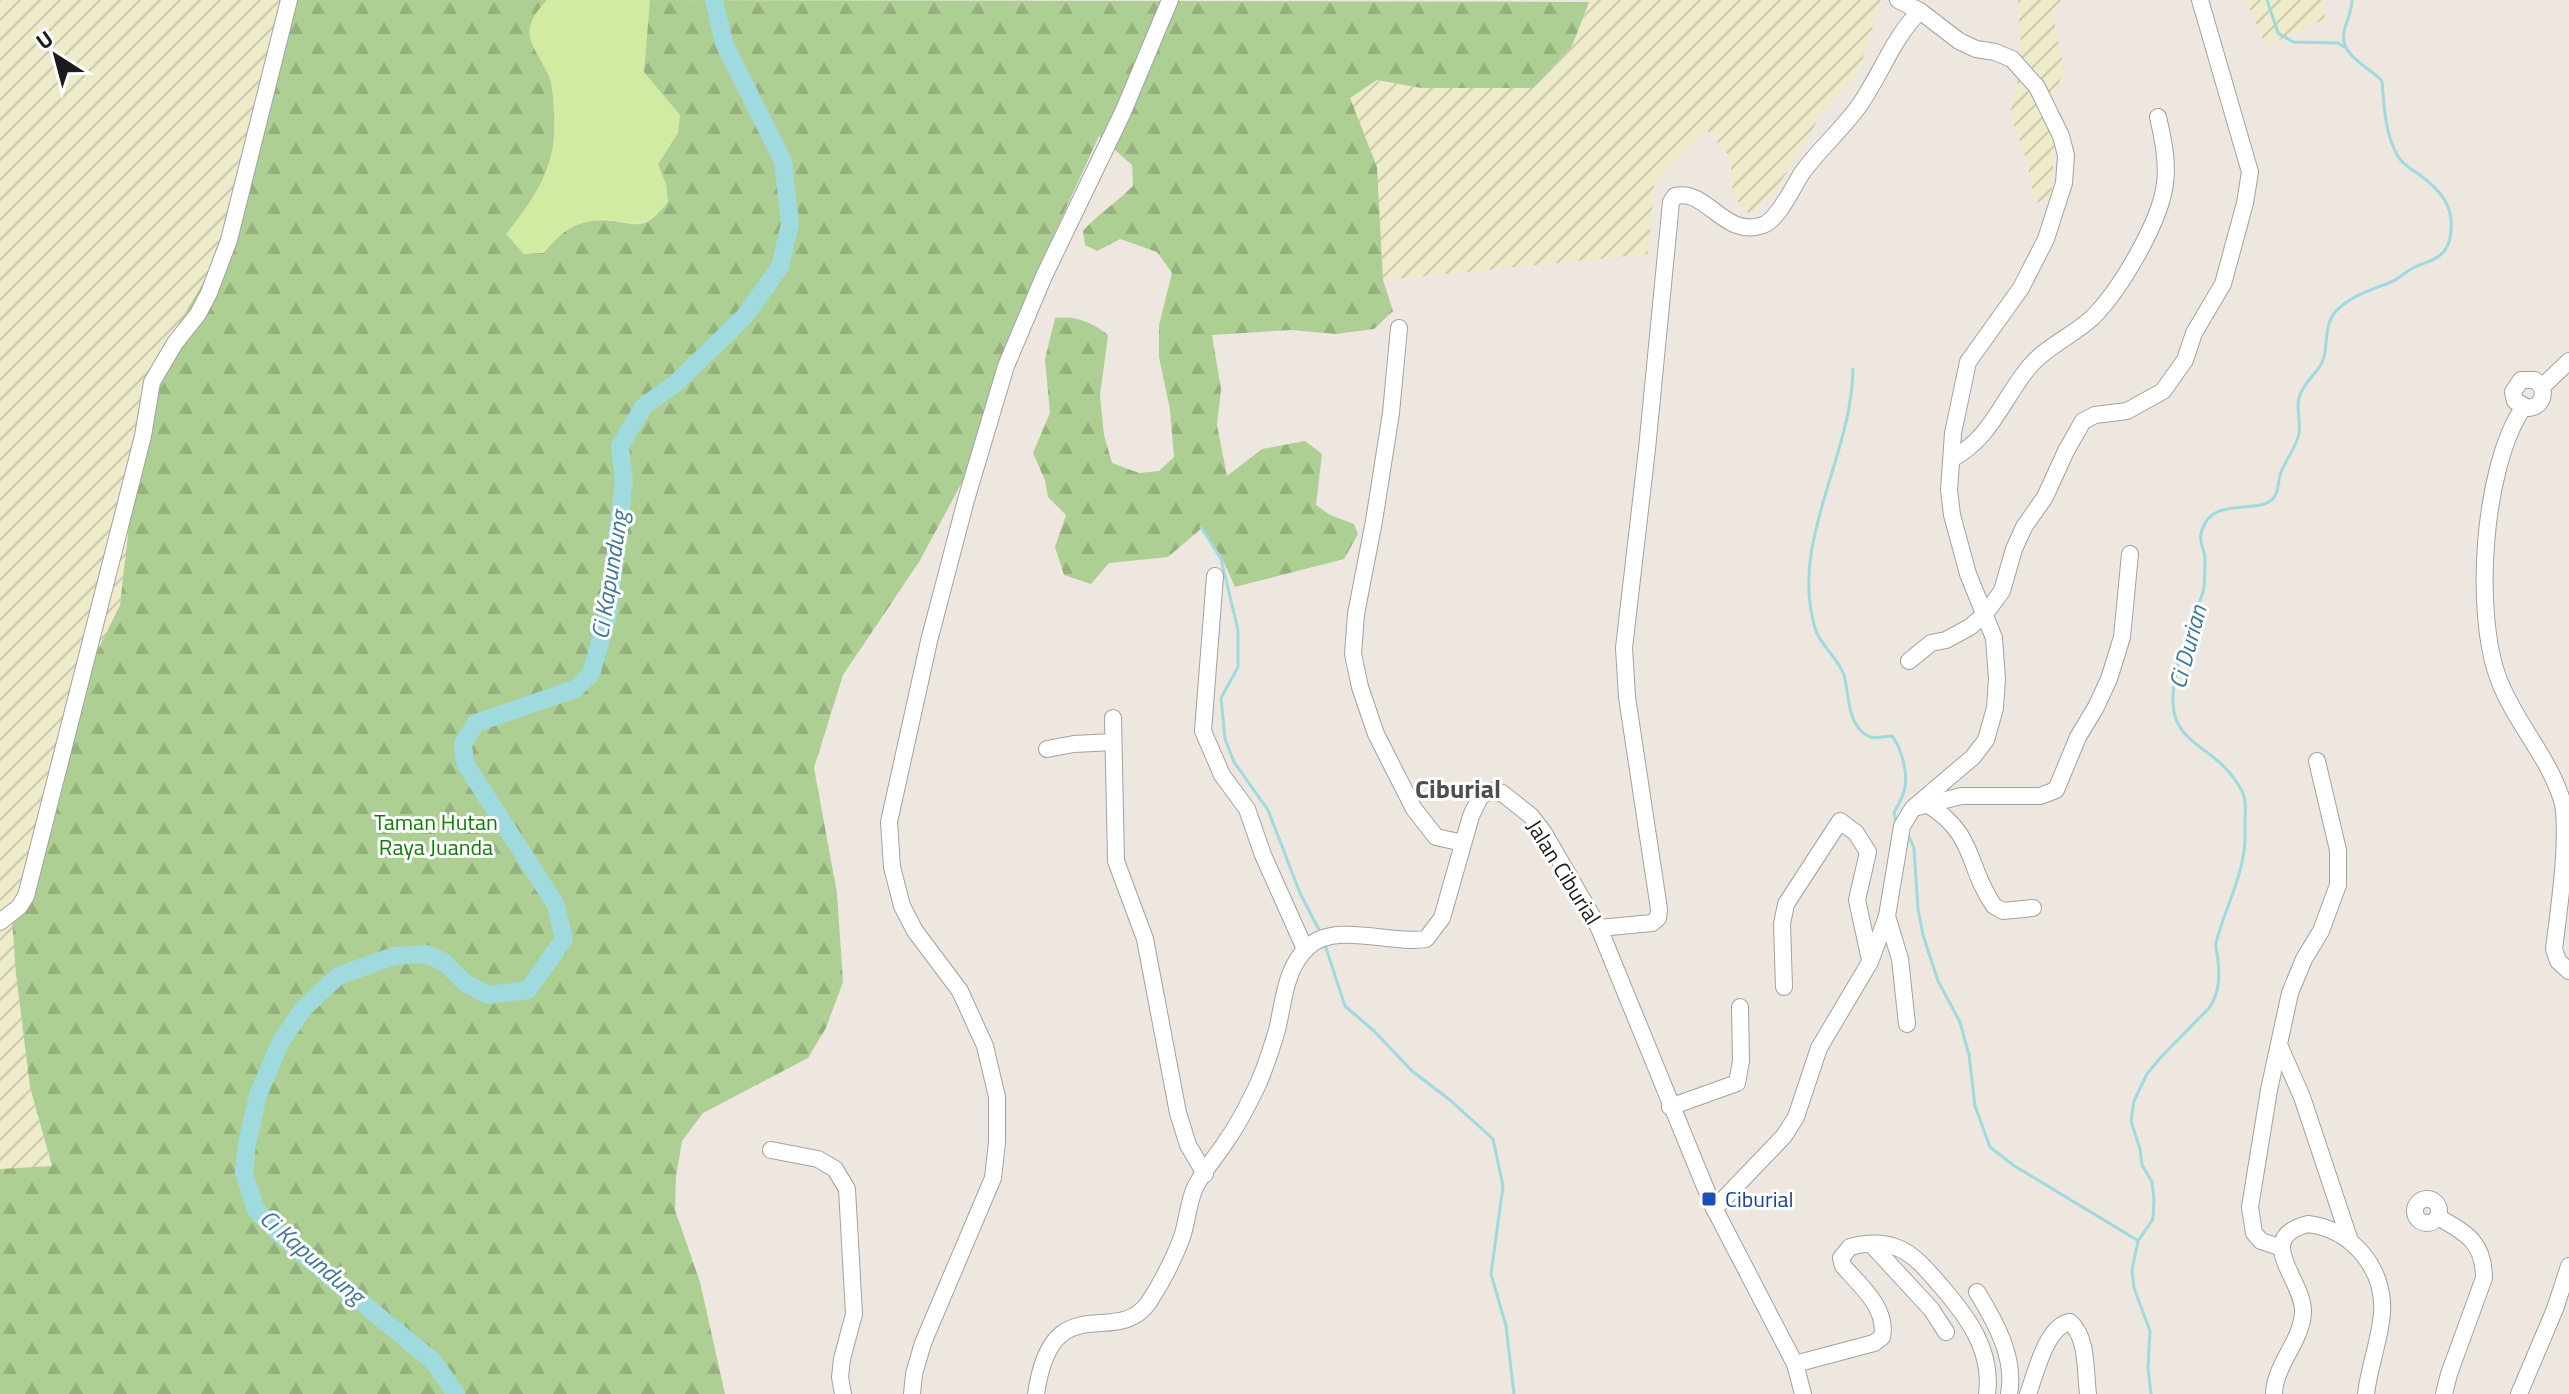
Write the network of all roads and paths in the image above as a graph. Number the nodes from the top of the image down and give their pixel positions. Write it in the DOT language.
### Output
graph roads {
  1 [pos="289,0"];
  2 [pos="1170,0"];
  3 [pos="1898,0"];
  4 [pos="2200,0"];
  5 [pos="1920,11"];
  6 [pos="2158,117"];
  7 [pos="1399,328"];
  8 [pos="2569,361"];
  9 [pos="2542,387"];
  10 [pos="2523,408"];
  11 [pos="1952,459"];
  12 [pos="2130,554"];
  13 [pos="1215,576"];
  14 [pos="1985,614"];
  15 [pos="1909,661"];
  16 [pos="1113,718"];
  17 [pos="1113,742"];
  18 [pos="1047,749"];
  19 [pos="2317,761"];
  20 [pos="1920,806"];
  21 [pos="1463,843"];
  22 [pos="2033,908"];
  23 [pos="1887,916"];
  24 [pos="0,922"];
  25 [pos="1599,928"];
  26 [pos="1305,949"];
  27 [pos="1870,962"];
  28 [pos="2569,971"];
  29 [pos="1784,987"];
  30 [pos="1740,1007"];
  31 [pos="1907,1024"];
  32 [pos="2280,1047"];
  33 [pos="1670,1107"];
  34 [pos="771,1150"];
  35 [pos="1205,1174"];
  36 [pos="1714,1209"];
  37 [pos="2438,1217"];
  38 [pos="2350,1241"];
  39 [pos="1871,1244"];
  40 [pos="2282,1248"];
  41 [pos="2569,1266"];
  42 [pos="1977,1292"];
  43 [pos="1946,1332"];
  44 [pos="1795,1364"];
  45 [pos="843,1394"];
  46 [pos="912,1394"];
  47 [pos="1036,1394"];
  48 [pos="1803,1394"];
  49 [pos="1987,1394"];
  50 [pos="2009,1394"];
  51 [pos="2028,1394"];
  52 [pos="2088,1394"];
  53 [pos="2274,1394"];
  54 [pos="2366,1394"];
  55 [pos="2444,1394"];
  56 [pos="2519,1394"];
  1 -- 24 [label="street"];
  2 -- 46 [label="street"];
  3 -- 5 [label="street"];
  4 -- 14 [label="street"];
  5 -- 11 [label="street"];
  5 -- 25 [label="street"];
  6 -- 11 [label="street"];
  7 -- 21 [label="street"];
  8 -- 9 [label="street"];
  9 -- 10 [label="street"];
  9 -- 10 [label="street"];
  10 -- 28 [label="street"];
  11 -- 14 [label="street"];
  12 -- 20 [label="street"];
  13 -- 26 [label="street"];
  14 -- 15 [label="street"];
  14 -- 20 [label="street"];
  16 -- 17 [label="street"];
  17 -- 18 [label="street"];
  17 -- 35 [label="street"];
  19 -- 32 [label="street"];
  20 -- 22 [label="street"];
  20 -- 23 [label="street"];
  21 -- 25 [label="street, Jalan Ciburial"];
  21 -- 26 [label="street, Jalan Ciburial"];
  23 -- 27 [label="street"];
  23 -- 31 [label="street"];
  25 -- 33 [label="street, Jalan Ciburial"];
  26 -- 35 [label="street"];
  27 -- 29 [label="street"];
  27 -- 36 [label="street"];
  30 -- 33 [label="street"];
  32 -- 38 [label="street"];
  32 -- 40 [label="street"];
  33 -- 36 [label="street, Jalan Ciburial"];
  34 -- 45 [label="street"];
  35 -- 47 [label="street"];
  36 -- 44 [label="street, Jalan Ciburial"];
  37 -- 55 [label="street"];
  38 -- 40 [label="street"];
  38 -- 54 [label="street"];
  39 -- 43 [label="street"];
  39 -- 44 [label="street"];
  39 -- 49 [label="street"];
  40 -- 53 [label="street"];
  41 -- 56 [label="street"];
  42 -- 50 [label="street"];
  44 -- 48 [label="street, Jalan Ciburial"];
  51 -- 52 [label="street"];
}
